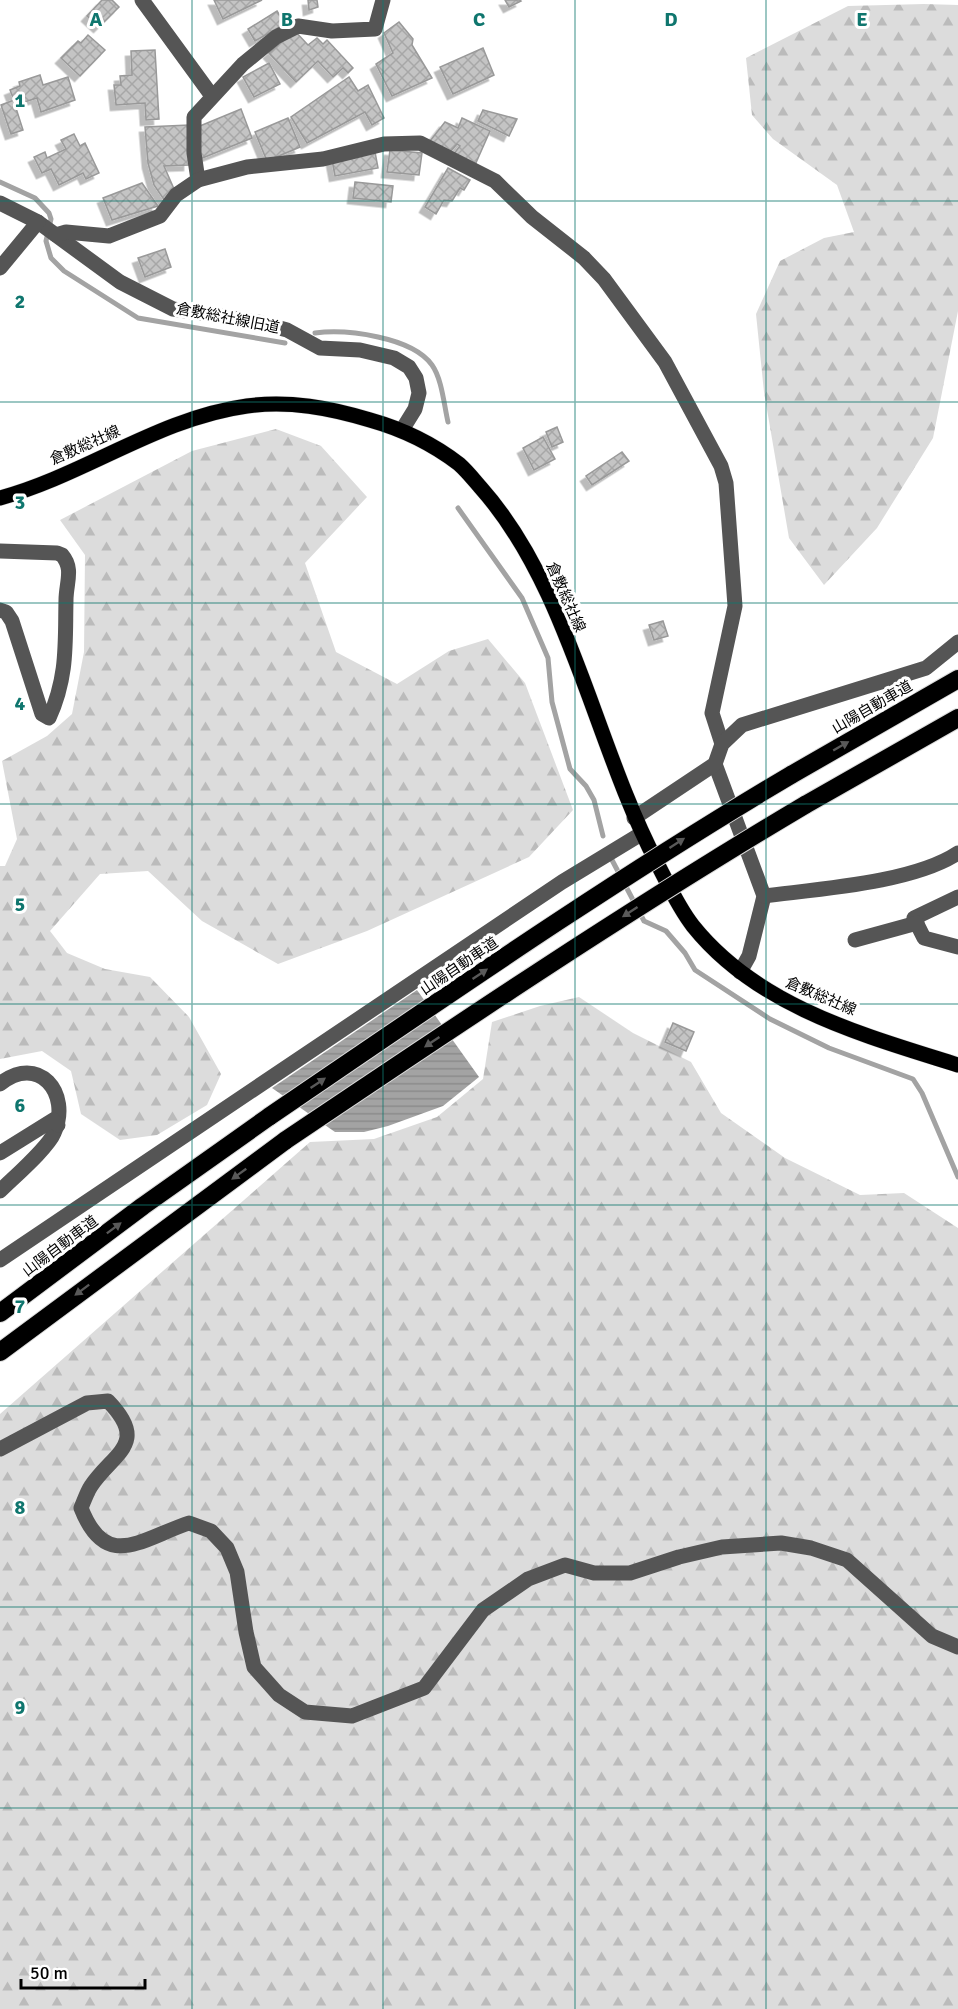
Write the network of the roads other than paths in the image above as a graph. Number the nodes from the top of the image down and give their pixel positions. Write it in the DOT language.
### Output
graph roads {
  1 [pos="142,0"];
  2 [pos="383,0"];
  3 [pos="212,96"];
  4 [pos="198,180"];
  5 [pos="0,203"];
  6 [pos="48,229"];
  7 [pos="0,268"];
  8 [pos="402,430"];
  9 [pos="0,498"];
  10 [pos="0,551"];
  11 [pos="0,610"];
  12 [pos="958,642"];
  13 [pos="958,677"];
  14 [pos="958,720"];
  15 [pos="722,744"];
  16 [pos="715,764"];
  17 [pos="634,818"];
  18 [pos="641,834"];
  19 [pos="958,853"];
  20 [pos="764,896"];
  21 [pos="958,897"];
  22 [pos="917,923"];
  23 [pos="855,940"];
  24 [pos="958,947"];
  25 [pos="740,972"];
  26 [pos="958,1065"];
  27 [pos="0,1084"];
  28 [pos="58,1125"];
  29 [pos="0,1153"];
  30 [pos="0,1191"];
  31 [pos="0,1260"];
  32 [pos="0,1313"];
  33 [pos="0,1352"];
  34 [pos="0,1449"];
  35 [pos="958,1647"];
  1 -- 3 [label="street"];
  2 -- 3 [label="street"];
  3 -- 4 [label="street"];
  4 -- 6 [label="street"];
  4 -- 15 [label="street"];
  5 -- 6 [label="street, 倉敷総社線旧道"];
  6 -- 7 [label="street"];
  6 -- 8 [label="street, 倉敷総社線旧道"];
  8 -- 9 [label="main road, 倉敷総社線"];
  8 -- 17 [label="main road, 倉敷総社線"];
  10 -- 11 [label="street"];
  12 -- 15 [label="street"];
  32 -- 13 [label="highway, 山陽自動車道, one-way, bridge"];
  14 -- 33 [label="highway, one-way, bridge"];
  15 -- 16 [label="street"];
  16 -- 17 [label="street"];
  16 -- 20 [label="street"];
  17 -- 18 [label="main road, 倉敷総社線"];
  18 -- 25 [label="main road, 倉敷総社線"];
  18 -- 31 [label="street"];
  19 -- 20 [label="street"];
  20 -- 25 [label="street"];
  21 -- 22 [label="street"];
  22 -- 23 [label="street"];
  22 -- 24 [label="street"];
  25 -- 26 [label="main road, 倉敷総社線"];
  27 -- 28 [label="street"];
  28 -- 29 [label="street"];
  28 -- 30 [label="street"];
  34 -- 35 [label="street"];
}
